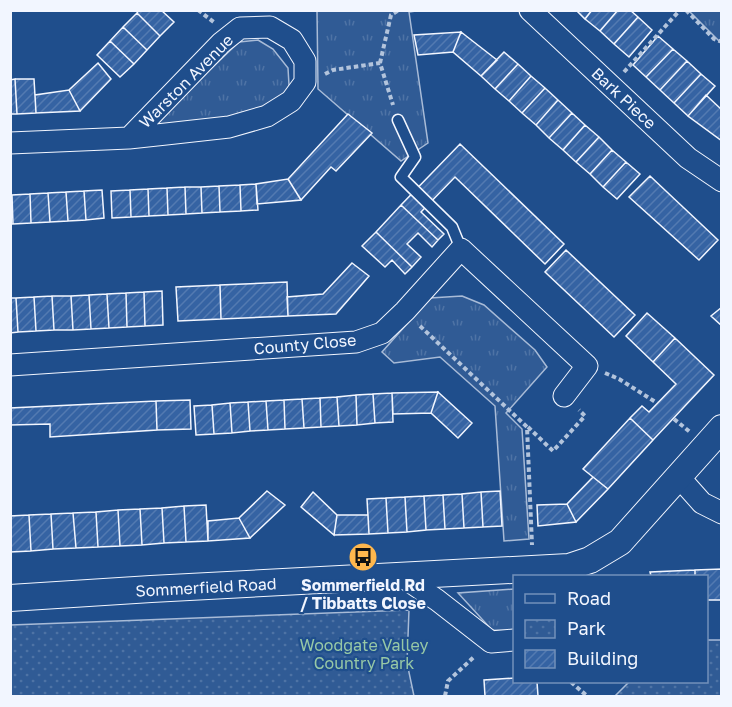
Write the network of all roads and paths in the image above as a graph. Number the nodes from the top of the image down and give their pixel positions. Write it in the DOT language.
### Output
graph roads {
  1 [pos="399,10"];
  2 [pos="530,10"];
  3 [pos="680,10"];
  4 [pos="686,10"];
  5 [pos="722,42"];
  6 [pos="380,63"];
  7 [pos="305,82"];
  8 [pos="611,86"];
  9 [pos="398,120"];
  10 [pos="129,138"];
  11 [pos="10,143"];
  12 [pos="722,181"];
  13 [pos="461,249"];
  14 [pos="405,310"];
  15 [pos="10,365"];
  16 [pos="587,366"];
  17 [pos="564,396"];
  18 [pos="657,403"];
  19 [pos="527,427"];
  20 [pos="722,428"];
  21 [pos="678,476"];
  22 [pos="722,513"];
  23 [pos="620,542"];
  24 [pos="533,569"];
  25 [pos="591,575"];
  26 [pos="403,577"];
  27 [pos="10,598"];
  28 [pos="513,640"];
  29 [pos="491,642"];
  30 [pos="573,683"];
  31 [pos="445,696"];
  32 [pos="587,696"];
  1 -- 6 [label="path"];
  2 -- 8 [label="street, Bark Piece"];
  3 -- 8 [label="path"];
  4 -- 5 [label="path"];
  6 -- 7 [label="path"];
  6 -- 9 [label="path"];
  7 -- 10 [label="street, Warston Avenue"];
  7 -- 10 [label="street, Warston Avenue"];
  8 -- 12 [label="street, Bark Piece"];
  9 -- 13 [label="lane"];
  10 -- 11 [label="street, Warston Avenue"];
  13 -- 14 [label="street, County Close"];
  13 -- 16 [label="street"];
  14 -- 15 [label="street, County Close"];
  14 -- 19 [label="path"];
  16 -- 17 [label="street"];
  16 -- 18 [label="path"];
  17 -- 19 [label="path"];
  19 -- 24 [label="path"];
  20 -- 21 [label="street, Sommerfield Road"];
  21 -- 22 [label="street"];
  21 -- 23 [label="street, Sommerfield Road"];
  23 -- 24 [label="street, Sommerfield Road"];
  23 -- 25 [label="street, Sommerfield Road"];
  24 -- 26 [label="street, Sommerfield Road"];
  26 -- 27 [label="street, Sommerfield Road"];
  26 -- 29 [label="street"];
  28 -- 29 [label="street"];
  29 -- 31 [label="path"];
  30 -- 32 [label="path"];
}
